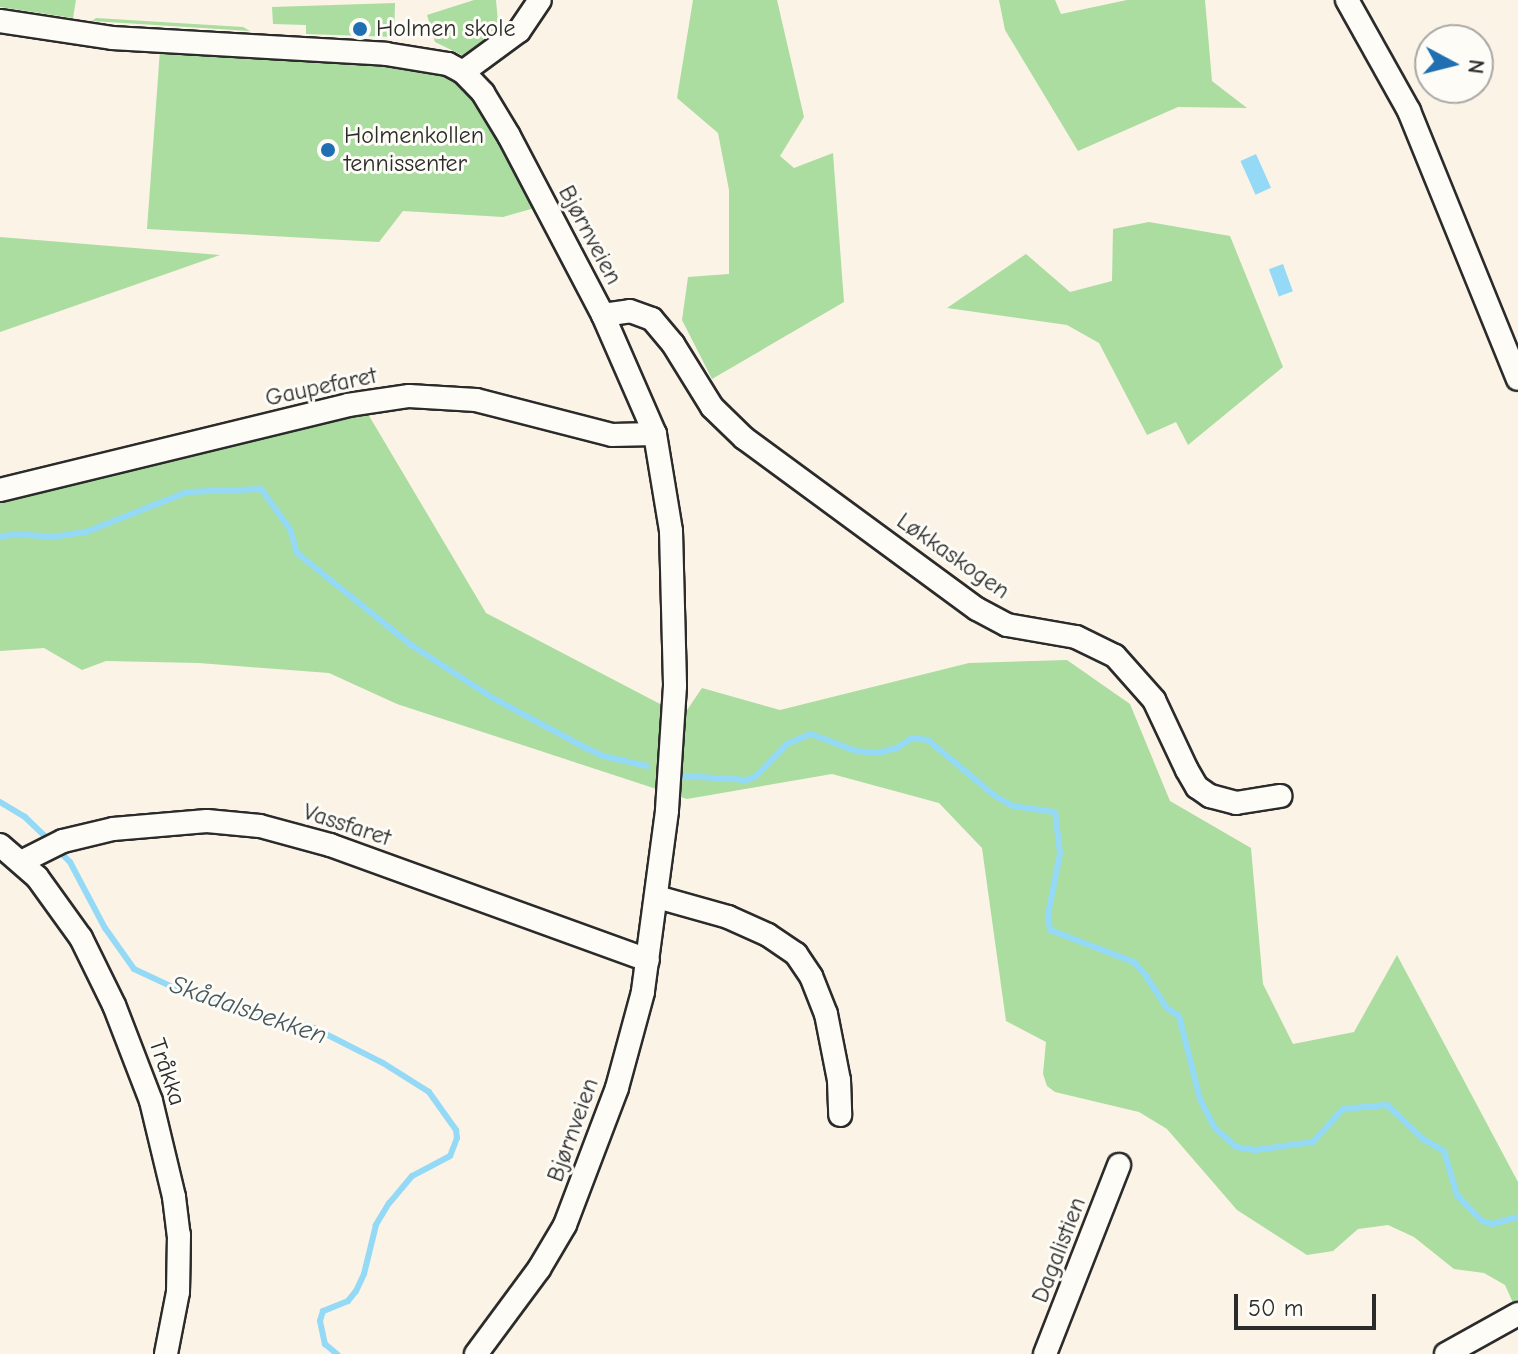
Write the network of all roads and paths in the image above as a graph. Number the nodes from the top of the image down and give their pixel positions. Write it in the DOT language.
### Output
graph roads {
  1 [pos="540,0"];
  2 [pos="1347,0"];
  3 [pos="0,21"];
  4 [pos="463,72"];
  5 [pos="603,315"];
  6 [pos="1518,379"];
  7 [pos="655,434"];
  8 [pos="0,490"];
  9 [pos="1280,796"];
  10 [pos="0,845"];
  11 [pos="31,856"];
  12 [pos="657,897"];
  13 [pos="648,960"];
  14 [pos="840,1115"];
  15 [pos="1119,1165"];
  16 [pos="1518,1314"];
  17 [pos="166,1354"];
  18 [pos="476,1354"];
  19 [pos="1045,1354"];
  20 [pos="1446,1354"];
  1 -- 4 [label="street"];
  2 -- 6 [label="street"];
  3 -- 4 [label="street"];
  4 -- 5 [label="street, Bjørnveien"];
  5 -- 7 [label="street, Bjørnveien"];
  5 -- 9 [label="street, Løkkaskogen"];
  7 -- 8 [label="street, Gaupefaret"];
  7 -- 12 [label="street, Bjørnveien"];
  10 -- 11 [label="street, Tråkka"];
  11 -- 13 [label="street, Vassfaret"];
  11 -- 17 [label="street, Tråkka"];
  12 -- 13 [label="street, Bjørnveien"];
  12 -- 14 [label="street"];
  13 -- 18 [label="street, Bjørnveien"];
  15 -- 19 [label="street, Dagalistien"];
  16 -- 20 [label="street"];
}
